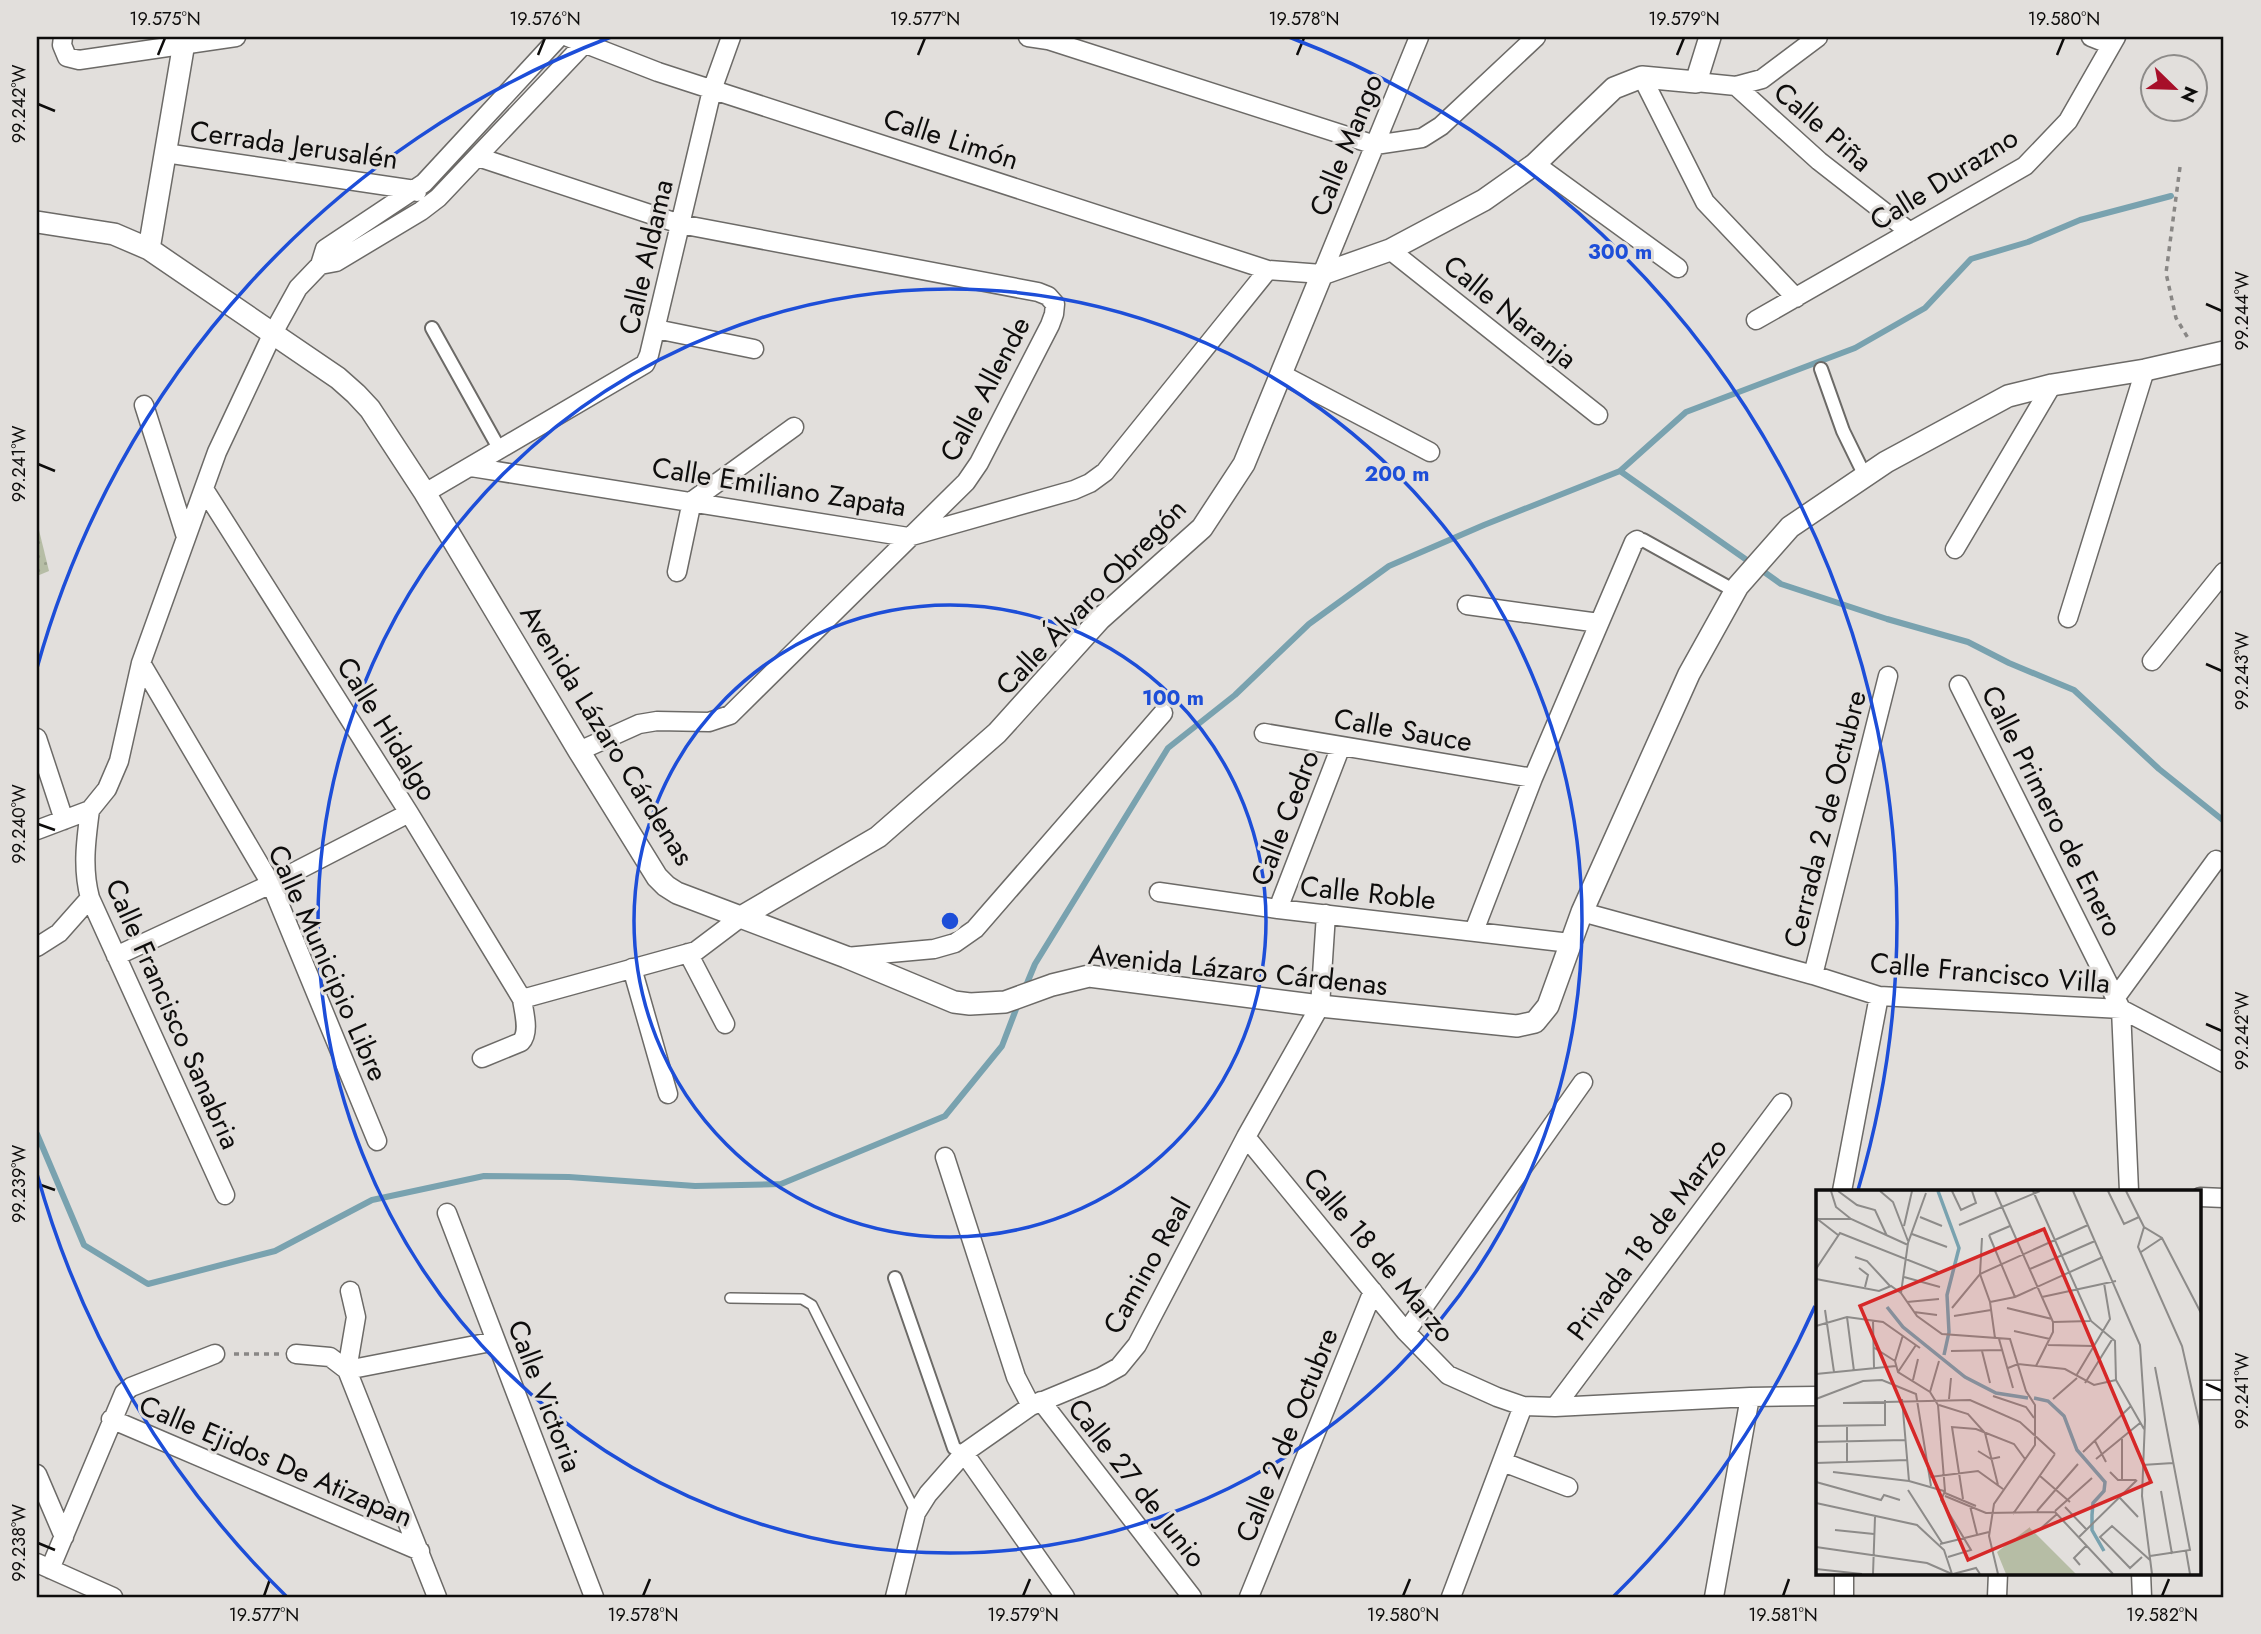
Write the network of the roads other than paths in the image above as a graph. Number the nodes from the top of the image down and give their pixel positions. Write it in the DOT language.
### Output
graph roads {
  1 [pos="63,37"];
  2 [pos="236,37"];
  3 [pos="558,37"];
  4 [pos="731,37"];
  5 [pos="1028,37"];
  6 [pos="1419,37"];
  7 [pos="1536,37"];
  8 [pos="1710,37"];
  9 [pos="1818,37"];
  10 [pos="2091,37"];
  11 [pos="184,41"];
  12 [pos="587,41"];
  13 [pos="2114,41"];
  14 [pos="1642,77"];
  15 [pos="1696,82"];
  16 [pos="1736,86"];
  17 [pos="712,90"];
  18 [pos="1375,145"];
  19 [pos="165,153"];
  20 [pos="478,157"];
  21 [pos="1535,164"];
  22 [pos="415,190"];
  23 [pos="428,206"];
  24 [pos="37,222"];
  25 [pos="680,224"];
  26 [pos="1910,232"];
  27 [pos="149,249"];
  28 [pos="1390,250"];
  29 [pos="320,265"];
  30 [pos="1678,268"];
  31 [pos="1268,270"];
  32 [pos="1322,274"];
  33 [pos="1796,298"];
  34 [pos="1756,320"];
  35 [pos="432,328"];
  36 [pos="656,329"];
  37 [pos="272,335"];
  38 [pos="754,349"];
  39 [pos="2224,352"];
  40 [pos="1821,369"];
  41 [pos="2146,370"];
  42 [pos="1281,374"];
  43 [pos="2052,385"];
  44 [pos="144,404"];
  45 [pos="1598,415"];
  46 [pos="793,427"];
  47 [pos="500,450"];
  48 [pos="1430,452"];
  49 [pos="471,467"];
  50 [pos="1865,476"];
  51 [pos="204,489"];
  52 [pos="425,494"];
  53 [pos="692,501"];
  54 [pos="186,537"];
  55 [pos="908,537"];
  56 [pos="1637,540"];
  57 [pos="1955,549"];
  58 [pos="677,572"];
  59 [pos="2224,572"];
  60 [pos="1737,589"];
  61 [pos="1467,605"];
  62 [pos="2068,618"];
  63 [pos="1599,623"];
  64 [pos="2152,661"];
  65 [pos="141,663"];
  66 [pos="1888,676"];
  67 [pos="1959,685"];
  68 [pos="1163,713"];
  69 [pos="1264,733"];
  70 [pos="37,738"];
  71 [pos="1341,746"];
  72 [pos="579,751"];
  73 [pos="1533,778"];
  74 [pos="90,810"];
  75 [pos="409,813"];
  76 [pos="64,820"];
  77 [pos="37,830"];
  78 [pos="2216,860"];
  79 [pos="271,884"];
  80 [pos="1159,892"];
  81 [pos="90,898"];
  82 [pos="1278,909"];
  83 [pos="1582,912"];
  84 [pos="1326,914"];
  85 [pos="741,917"];
  86 [pos="1474,931"];
  87 [pos="1570,943"];
  88 [pos="37,947"];
  89 [pos="688,953"];
  90 [pos="116,956"];
  91 [pos="846,957"];
  92 [pos="632,968"];
  93 [pos="1813,975"];
  94 [pos="1879,996"];
  95 [pos="522,999"];
  96 [pos="2119,1003"];
  97 [pos="1320,1006"];
  98 [pos="725,1024"];
  99 [pos="481,1058"];
  100 [pos="2224,1063"];
  101 [pos="1583,1082"];
  102 [pos="668,1094"];
  103 [pos="1782,1103"];
  104 [pos="1246,1138"];
  105 [pos="377,1141"];
  106 [pos="945,1157"];
  107 [pos="1842,1190"];
  108 [pos="2129,1190"];
  109 [pos="225,1195"];
  110 [pos="2202,1197"];
  111 [pos="2224,1198"];
  112 [pos="447,1213"];
  113 [pos="895,1278"];
  114 [pos="350,1291"];
  115 [pos="1373,1291"];
  116 [pos="730,1298"];
  117 [pos="1406,1332"];
  118 [pos="496,1341"];
  119 [pos="215,1354"];
  120 [pos="296,1354"];
  121 [pos="347,1370"];
  122 [pos="2202,1390"];
  123 [pos="2224,1390"];
  124 [pos="1816,1396"];
  125 [pos="1749,1397"];
  126 [pos="1036,1404"];
  127 [pos="1523,1406"];
  128 [pos="1555,1407"];
  129 [pos="111,1419"];
  130 [pos="964,1453"];
  131 [pos="1503,1462"];
  132 [pos="37,1474"];
  133 [pos="1568,1487"];
  134 [pos="916,1513"];
  135 [pos="64,1536"];
  136 [pos="420,1550"];
  137 [pos="43,1566"];
  138 [pos="1844,1574"];
  139 [pos="1998,1574"];
  140 [pos="2141,1574"];
  141 [pos="897,1595"];
  142 [pos="113,1597"];
  143 [pos="437,1597"];
  144 [pos="594,1597"];
  145 [pos="1065,1597"];
  146 [pos="1192,1597"];
  147 [pos="1249,1597"];
  148 [pos="1451,1597"];
  149 [pos="1714,1597"];
  150 [pos="1844,1597"];
  151 [pos="1997,1597"];
  152 [pos="2142,1597"];
  1 -- 11 [label="street"];
  2 -- 11 [label="street"];
  3 -- 22 [label="street"];
  4 -- 17 [label="street, Calle Aldama"];
  5 -- 18 [label="street"];
  6 -- 18 [label="street, Calle Mango"];
  7 -- 18 [label="street"];
  8 -- 15 [label="street"];
  9 -- 16 [label="street"];
  10 -- 13 [label="street"];
  11 -- 19 [label="street"];
  12 -- 17 [label="street, Calle Limón"];
  12 -- 20 [label="street"];
  13 -- 26 [label="street, Calle Durazno"];
  14 -- 15 [label="street"];
  14 -- 21 [label="street"];
  14 -- 33 [label="street"];
  15 -- 16 [label="street"];
  16 -- 26 [label="street, Calle Piña"];
  17 -- 25 [label="street, Calle Aldama"];
  17 -- 31 [label="street, Calle Limón"];
  18 -- 32 [label="street, Calle Mango"];
  19 -- 22 [label="street, Cerrada Jerusalén"];
  19 -- 27 [label="street"];
  20 -- 23 [label="street"];
  20 -- 25 [label="street, Calle Allende"];
  21 -- 28 [label="street"];
  21 -- 30 [label="street"];
  22 -- 23 [label="street"];
  22 -- 29 [label="street"];
  23 -- 29 [label="street"];
  24 -- 27 [label="street, Avenida Lázaro Cárdenas"];
  25 -- 36 [label="street, Calle Aldama"];
  25 -- 55 [label="street, Calle Allende"];
  26 -- 33 [label="street, Calle Durazno"];
  27 -- 37 [label="street, Avenida Lázaro Cárdenas"];
  28 -- 32 [label="street"];
  28 -- 45 [label="street, Calle Naranja"];
  29 -- 37 [label="street"];
  31 -- 32 [label="street, Calle Limón"];
  31 -- 55 [label="street, Calle Emiliano Zapata"];
  32 -- 42 [label="street, Calle Álvaro Obregón"];
  33 -- 34 [label="street, Calle Durazno"];
  35 -- 47 [label="street"];
  36 -- 38 [label="street"];
  36 -- 47 [label="street, Calle Aldama"];
  37 -- 51 [label="street"];
  37 -- 52 [label="street, Avenida Lázaro Cárdenas"];
  39 -- 41 [label="street, Avenida Lázaro Cárdenas"];
  40 -- 50 [label="street"];
  41 -- 43 [label="street, Avenida Lázaro Cárdenas"];
  41 -- 62 [label="street"];
  42 -- 48 [label="street"];
  42 -- 85 [label="street, Calle Álvaro Obregón"];
  43 -- 50 [label="street, Avenida Lázaro Cárdenas"];
  43 -- 57 [label="street"];
  44 -- 54 [label="street"];
  46 -- 53 [label="street"];
  47 -- 49 [label="street, Calle Aldama"];
  49 -- 52 [label="street, Calle Aldama"];
  49 -- 53 [label="street, Calle Emiliano Zapata"];
  50 -- 60 [label="street, Avenida Lázaro Cárdenas"];
  51 -- 54 [label="street"];
  51 -- 75 [label="street, Calle Hidalgo"];
  52 -- 72 [label="street, Avenida Lázaro Cárdenas"];
  53 -- 55 [label="street, Calle Emiliano Zapata"];
  53 -- 58 [label="street"];
  54 -- 65 [label="street"];
  55 -- 72 [label="street, Calle Allende"];
  56 -- 60 [label="street"];
  56 -- 63 [label="street"];
  59 -- 64 [label="street"];
  60 -- 83 [label="street, Avenida Lázaro Cárdenas"];
  61 -- 63 [label="street"];
  63 -- 73 [label="street"];
  65 -- 74 [label="street"];
  65 -- 79 [label="street, Calle Municipio Libre"];
  66 -- 93 [label="street, Cerrada 2 de Octubre"];
  67 -- 96 [label="street, Calle Primero de Enero"];
  68 -- 91 [label="street"];
  69 -- 71 [label="street, Calle Sauce"];
  70 -- 76 [label="street"];
  71 -- 73 [label="street, Calle Sauce"];
  71 -- 82 [label="street, Calle Cedro"];
  72 -- 85 [label="street, Avenida Lázaro Cárdenas"];
  73 -- 86 [label="street"];
  74 -- 76 [label="street"];
  74 -- 81 [label="street, Calle Francisco Sanabria"];
  75 -- 79 [label="street"];
  75 -- 95 [label="street, Calle Hidalgo"];
  76 -- 77 [label="street"];
  78 -- 96 [label="street, Calle Primero de Enero"];
  79 -- 90 [label="street"];
  79 -- 105 [label="street, Calle Municipio Libre"];
  80 -- 82 [label="street, Calle Roble"];
  81 -- 88 [label="street"];
  81 -- 90 [label="street, Calle Francisco Sanabria"];
  82 -- 84 [label="street, Calle Roble"];
  83 -- 87 [label="street, Avenida Lázaro Cárdenas"];
  83 -- 93 [label="street, Calle Francisco Villa"];
  84 -- 86 [label="street, Calle Roble"];
  84 -- 97 [label="street, Camino Real"];
  85 -- 89 [label="street, Calle Álvaro Obregón"];
  85 -- 91 [label="street, Avenida Lázaro Cárdenas"];
  86 -- 87 [label="street, Calle Roble"];
  87 -- 97 [label="street, Avenida Lázaro Cárdenas"];
  89 -- 92 [label="street, Calle Álvaro Obregón"];
  89 -- 98 [label="street"];
  90 -- 109 [label="street, Calle Francisco Sanabria"];
  91 -- 97 [label="street, Avenida Lázaro Cárdenas"];
  92 -- 95 [label="street, Calle Álvaro Obregón"];
  92 -- 102 [label="street"];
  93 -- 94 [label="street, Calle Francisco Villa"];
  94 -- 96 [label="street, Calle Francisco Villa"];
  94 -- 107 [label="street"];
  95 -- 99 [label="street"];
  96 -- 100 [label="street, Calle Francisco Villa"];
  96 -- 108 [label="street, Calle Primero de Enero"];
  97 -- 104 [label="street, Camino Real"];
  101 -- 117 [label="street"];
  103 -- 128 [label="street, Privada 18 de Marzo"];
  104 -- 115 [label="street, Calle 18 de Marzo"];
  104 -- 126 [label="street, Camino Real"];
  106 -- 126 [label="street, Calle 27 de Junio"];
  110 -- 111 [label="street"];
  112 -- 118 [label="street, Calle Victoria"];
  113 -- 130 [label="street"];
  114 -- 121 [label="street"];
  115 -- 117 [label="street, Calle 18 de Marzo"];
  115 -- 147 [label="street, Calle 2 de Octubre"];
  116 -- 134 [label="lane"];
  117 -- 127 [label="street, Calle 18 de Marzo"];
  118 -- 121 [label="street"];
  118 -- 144 [label="street, Calle Victoria"];
  119 -- 129 [label="street"];
  120 -- 121 [label="street"];
  121 -- 136 [label="street"];
  122 -- 123 [label="street"];
  124 -- 125 [label="street, Calle 18 de Marzo"];
  125 -- 128 [label="street, Calle 18 de Marzo"];
  125 -- 149 [label="street"];
  126 -- 130 [label="street, Camino Real"];
  126 -- 146 [label="street, Calle 27 de Junio"];
  127 -- 128 [label="street, Calle 18 de Marzo"];
  127 -- 131 [label="street"];
  129 -- 135 [label="street"];
  129 -- 136 [label="street, Calle Ejidos De Atizapan"];
  130 -- 134 [label="street, Camino Real"];
  130 -- 145 [label="street"];
  131 -- 133 [label="street"];
  131 -- 148 [label="street"];
  132 -- 135 [label="street"];
  134 -- 141 [label="street, Camino Real"];
  135 -- 137 [label="street"];
  136 -- 143 [label="street"];
  137 -- 142 [label="street"];
  138 -- 150 [label="street"];
  139 -- 151 [label="street"];
  140 -- 152 [label="street"];
}
